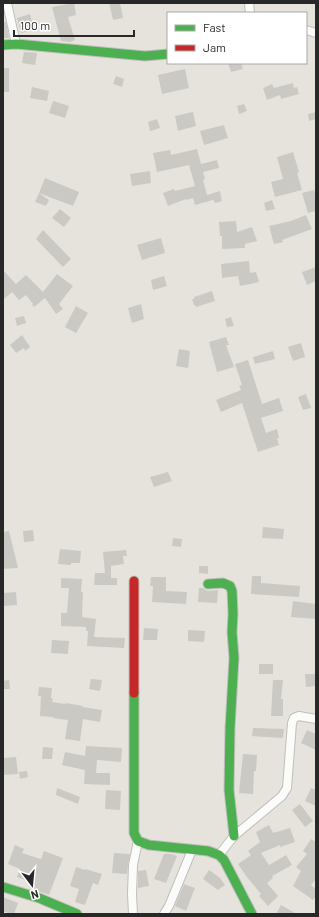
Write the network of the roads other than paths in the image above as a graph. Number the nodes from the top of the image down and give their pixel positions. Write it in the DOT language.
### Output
graph roads {
  1 [pos="7,3"];
  2 [pos="16,44"];
  3 [pos="3,45"];
  4 [pos="167,54"];
  5 [pos="134,580"];
  6 [pos="208,584"];
  7 [pos="316,719"];
  8 [pos="234,836"];
  9 [pos="138,841"];
  10 [pos="192,850"];
  11 [pos="219,855"];
  12 [pos="3,887"];
  13 [pos="77,914"];
  14 [pos="133,914"];
  15 [pos="164,914"];
  16 [pos="252,914"];
  1 -- 2 [label="street"];
  2 -- 3 [label="street"];
  2 -- 4 [label="street"];
  5 -- 9 [label="street"];
  6 -- 8 [label="street"];
  7 -- 8 [label="street"];
  8 -- 11 [label="street"];
  9 -- 10 [label="street"];
  9 -- 14 [label="street"];
  10 -- 11 [label="street"];
  10 -- 15 [label="street"];
  11 -- 16 [label="street"];
  12 -- 13 [label="street"];
}
